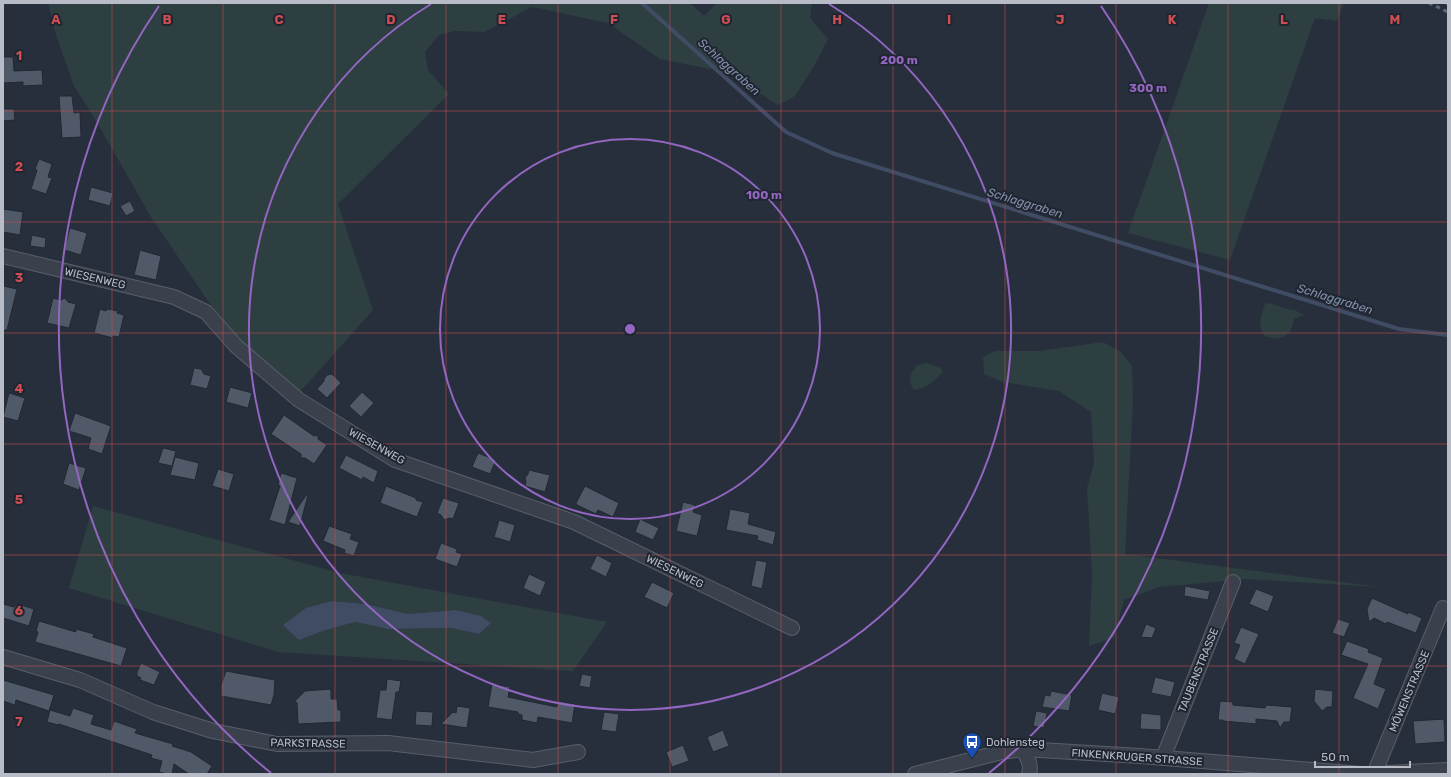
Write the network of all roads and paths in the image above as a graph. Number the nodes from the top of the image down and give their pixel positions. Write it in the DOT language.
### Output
graph roads {
  1 [pos="3,256"];
  2 [pos="1233,582"];
  3 [pos="1444,608"];
  4 [pos="792,628"];
  5 [pos="3,657"];
  6 [pos="1023,749"];
  7 [pos="578,752"];
  8 [pos="1163,758"];
  9 [pos="1448,770"];
  10 [pos="916,774"];
  11 [pos="1029,774"];
  12 [pos="1362,774"];
  13 [pos="1367,774"];
  14 [pos="1374,774"];
  1 -- 4 [label="street, WIESENWEG"];
  2 -- 8 [label="street, TAUBENSTRASSE"];
  3 -- 14 [label="street, MÖWENSTRASSE"];
  5 -- 7 [label="street, PARKSTRASSE"];
  6 -- 8 [label="street, FINKENKRUGER STRASSE"];
  6 -- 10 [label="street, FINKENKRUGER STRASSE"];
  6 -- 11 [label="street"];
  8 -- 12 [label="street, FINKENKRUGER STRASSE"];
  9 -- 14 [label="street"];
  13 -- 14 [label="street"];
}
